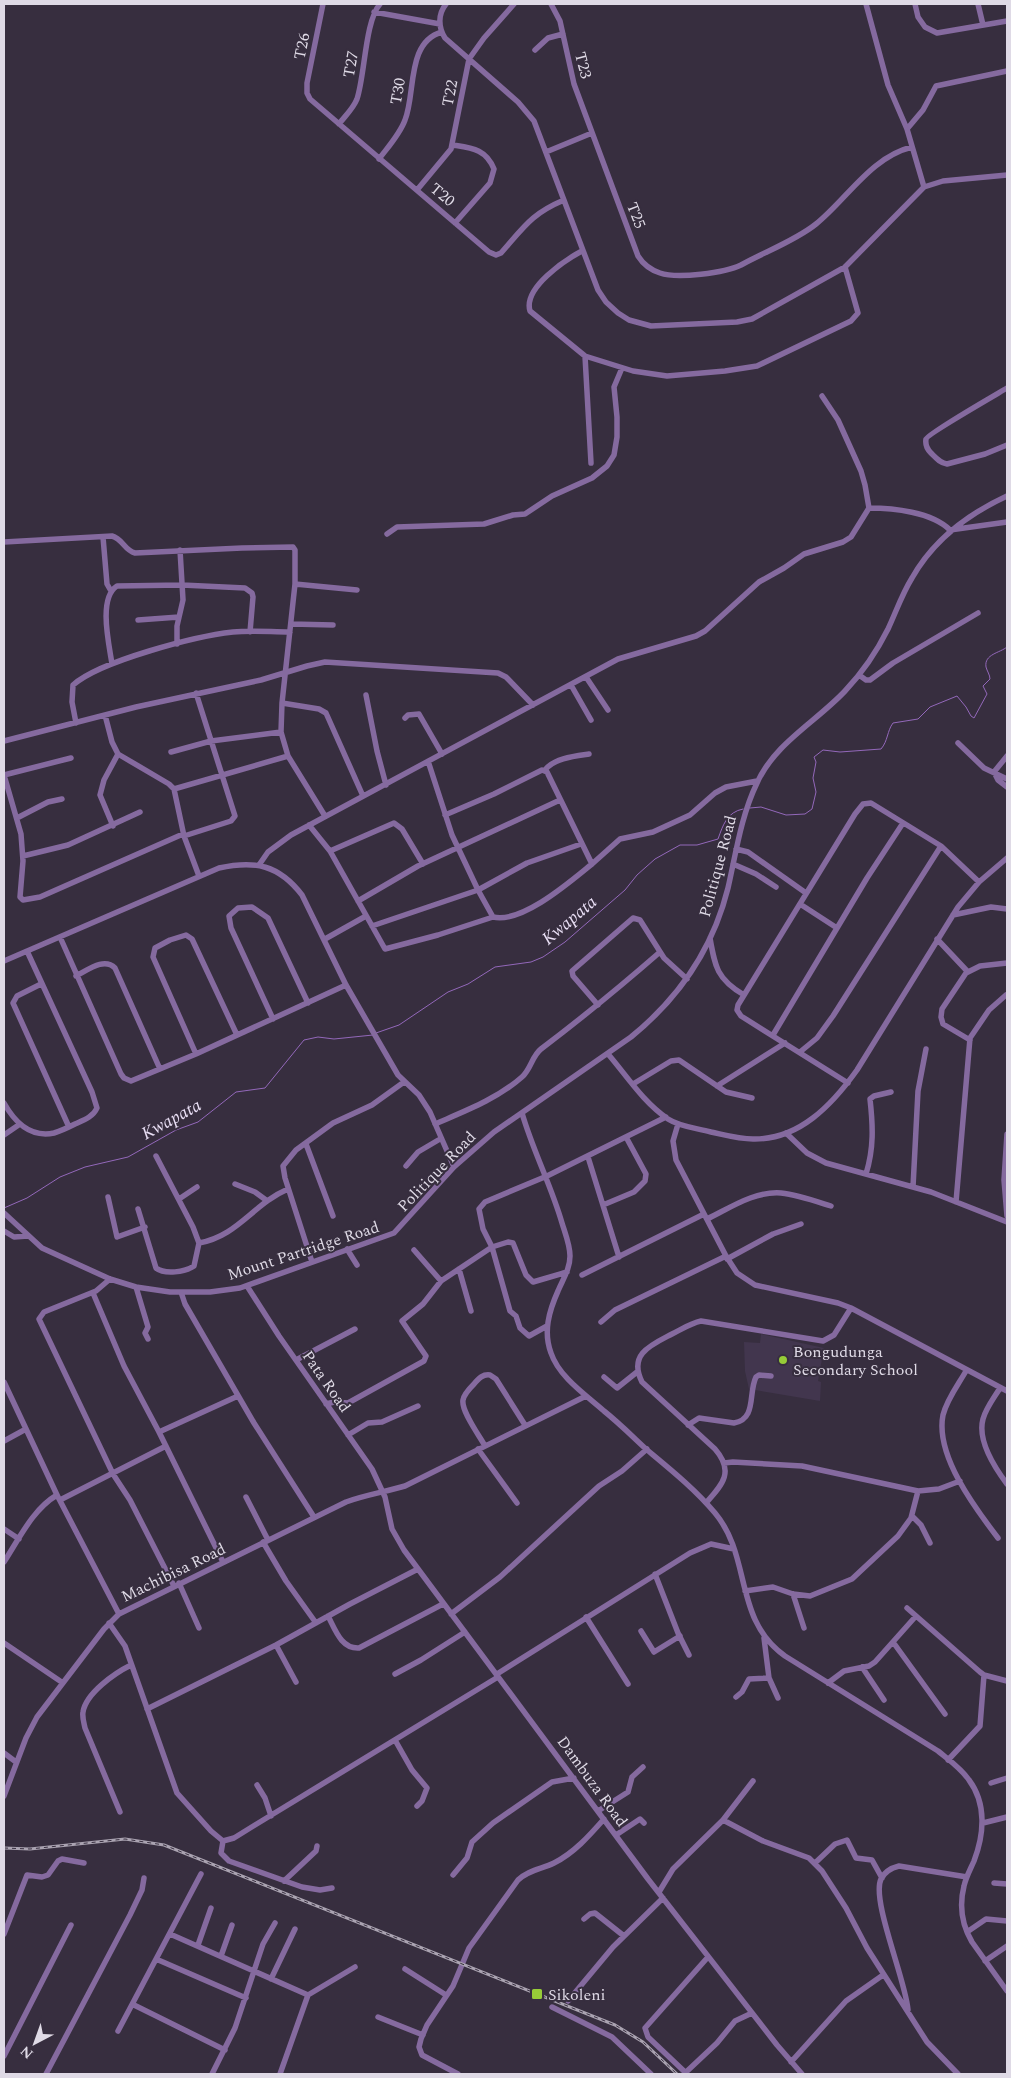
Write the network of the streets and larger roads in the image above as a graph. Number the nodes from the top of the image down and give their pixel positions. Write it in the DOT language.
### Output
graph roads {
  1 [pos="323,4"];
  2 [pos="380,4"];
  3 [pos="446,4"];
  4 [pos="514,4"];
  5 [pos="551,4"];
  6 [pos="866,4"];
  7 [pos="914,4"];
  8 [pos="978,4"];
  9 [pos="374,12"];
  10 [pos="1007,21"];
  11 [pos="440,24"];
  12 [pos="983,25"];
  13 [pos="442,32"];
  14 [pos="563,34"];
  15 [pos="535,50"];
  16 [pos="469,59"];
  17 [pos="1007,71"];
  18 [pos="307,93"];
  19 [pos="339,124"];
  20 [pos="906,130"];
  21 [pos="592,133"];
  22 [pos="453,144"];
  23 [pos="912,147"];
  24 [pos="546,152"];
  25 [pos="379,159"];
  26 [pos="1007,175"];
  27 [pos="924,187"];
  28 [pos="417,190"];
  29 [pos="564,200"];
  30 [pos="455,222"];
  31 [pos="582,251"];
  32 [pos="845,267"];
  33 [pos="585,356"];
  34 [pos="622,368"];
  35 [pos="1007,388"];
  36 [pos="822,396"];
  37 [pos="1007,445"];
  38 [pos="591,463"];
  39 [pos="1007,496"];
  40 [pos="868,508"];
  41 [pos="1007,522"];
  42 [pos="950,530"];
  43 [pos="387,534"];
  44 [pos="103,537"];
  45 [pos="4,542"];
  46 [pos="180,550"];
  47 [pos="295,584"];
  48 [pos="182,585"];
  49 [pos="357,590"];
  50 [pos="111,591"];
  51 [pos="978,612"];
  52 [pos="179,617"];
  53 [pos="138,620"];
  54 [pos="291,624"];
  55 [pos="333,625"];
  56 [pos="250,632"];
  57 [pos="290,632"];
  58 [pos="177,644"];
  59 [pos="112,664"];
  60 [pos="286,674"];
  61 [pos="859,675"];
  62 [pos="586,677"];
  63 [pos="571,685"];
  64 [pos="196,693"];
  65 [pos="366,695"];
  66 [pos="282,703"];
  67 [pos="533,705"];
  68 [pos="608,710"];
  69 [pos="105,715"];
  70 [pos="405,718"];
  71 [pos="591,720"];
  72 [pos="76,723"];
  73 [pos="281,732"];
  74 [pos="4,741"];
  75 [pos="211,741"];
  76 [pos="958,743"];
  77 [pos="171,752"];
  78 [pos="118,754"];
  79 [pos="442,754"];
  80 [pos="589,754"];
  81 [pos="288,756"];
  82 [pos="1007,756"];
  83 [pos="72,758"];
  84 [pos="428,761"];
  85 [pos="545,770"];
  86 [pos="994,772"];
  87 [pos="4,775"];
  88 [pos="223,775"];
  89 [pos="1007,778"];
  90 [pos="758,781"];
  91 [pos="386,785"];
  92 [pos="1007,787"];
  93 [pos="174,789"];
  94 [pos="364,796"];
  95 [pos="62,799"];
  96 [pos="560,800"];
  97 [pos="140,812"];
  98 [pos="445,815"];
  99 [pos="325,816"];
  100 [pos="17,818"];
  101 [pos="903,823"];
  102 [pos="309,825"];
  103 [pos="113,826"];
  104 [pos="184,835"];
  105 [pos="581,844"];
  106 [pos="941,846"];
  107 [pos="458,847"];
  108 [pos="736,849"];
  109 [pos="330,851"];
  110 [pos="23,856"];
  111 [pos="1007,858"];
  112 [pos="423,864"];
  113 [pos="592,864"];
  114 [pos="733,864"];
  115 [pos="259,865"];
  116 [pos="199,876"];
  117 [pos="979,882"];
  118 [pos="776,887"];
  119 [pos="478,890"];
  120 [pos="806,893"];
  121 [pos="358,901"];
  122 [pos="800,904"];
  123 [pos="1007,909"];
  124 [pos="366,916"];
  125 [pos="953,916"];
  126 [pos="493,917"];
  127 [pos="372,926"];
  128 [pos="837,928"];
  129 [pos="60,937"];
  130 [pos="710,938"];
  131 [pos="324,939"];
  132 [pos="937,940"];
  133 [pos="27,951"];
  134 [pos="660,952"];
  135 [pos="4,961"];
  136 [pos="1007,963"];
  137 [pos="968,972"];
  138 [pos="76,976"];
  139 [pos="687,980"];
  140 [pos="41,984"];
  141 [pos="346,986"];
  142 [pos="744,995"];
  143 [pos="1006,995"];
  144 [pos="308,1003"];
  145 [pos="598,1005"];
  146 [pos="272,1019"];
  147 [pos="237,1035"];
  148 [pos="773,1035"];
  149 [pos="970,1040"];
  150 [pos="785,1043"];
  151 [pos="926,1049"];
  152 [pos="800,1052"];
  153 [pos="196,1054"];
  154 [pos="608,1054"];
  155 [pos="160,1069"];
  156 [pos="404,1082"];
  157 [pos="848,1083"];
  158 [pos="633,1084"];
  159 [pos="717,1086"];
  160 [pos="891,1092"];
  161 [pos="752,1098"];
  162 [pos="4,1103"];
  163 [pos="522,1113"];
  164 [pos="666,1117"];
  165 [pos="20,1124"];
  166 [pos="435,1124"];
  167 [pos="678,1124"];
  168 [pos="69,1127"];
  169 [pos="786,1133"];
  170 [pos="1007,1134"];
  171 [pos="4,1135"];
  172 [pos="626,1136"];
  173 [pos="440,1138"];
  174 [pos="306,1144"];
  175 [pos="156,1156"];
  176 [pos="588,1157"];
  177 [pos="406,1166"];
  178 [pos="454,1167"];
  179 [pos="866,1174"];
  180 [pos="547,1176"];
  181 [pos="234,1184"];
  182 [pos="197,1187"];
  183 [pos="913,1187"];
  184 [pos="288,1189"];
  185 [pos="108,1197"];
  186 [pos="179,1199"];
  187 [pos="266,1200"];
  188 [pos="956,1202"];
  189 [pos="603,1205"];
  190 [pos="831,1206"];
  191 [pos="138,1210"];
  192 [pos="5,1214"];
  193 [pos="333,1216"];
  194 [pos="1007,1216"];
  195 [pos="706,1217"];
  196 [pos="1007,1222"];
  197 [pos="801,1224"];
  198 [pos="145,1227"];
  199 [pos="4,1231"];
  200 [pos="394,1234"];
  201 [pos="28,1236"];
  202 [pos="199,1243"];
  203 [pos="492,1248"];
  204 [pos="347,1249"];
  205 [pos="414,1250"];
  206 [pos="619,1257"];
  207 [pos="726,1257"];
  208 [pos="312,1262"];
  209 [pos="357,1265"];
  210 [pos="459,1269"];
  211 [pos="568,1272"];
  212 [pos="582,1275"];
  213 [pos="110,1279"];
  214 [pos="441,1281"];
  215 [pos="247,1286"];
  216 [pos="136,1287"];
  217 [pos="181,1292"];
  218 [pos="93,1293"];
  219 [pos="851,1308"];
  220 [pos="471,1311"];
  221 [pos="601,1322"];
  222 [pos="547,1326"];
  223 [pos="355,1330"];
  224 [pos="148,1339"];
  225 [pos="296,1360"];
  226 [pos="966,1371"];
  227 [pos="637,1372"];
  228 [pos="771,1376"];
  229 [pos="604,1377"];
  230 [pos="4,1382"];
  231 [pos="1000,1388"];
  232 [pos="1007,1391"];
  233 [pos="238,1396"];
  234 [pos="586,1396"];
  235 [pos="326,1404"];
  236 [pos="418,1406"];
  237 [pos="525,1425"];
  238 [pos="688,1425"];
  239 [pos="26,1429"];
  240 [pos="159,1432"];
  241 [pos="348,1435"];
  242 [pos="4,1441"];
  243 [pos="166,1446"];
  244 [pos="485,1446"];
  245 [pos="478,1449"];
  246 [pos="646,1449"];
  247 [pos="724,1463"];
  248 [pos="113,1474"];
  249 [pos="960,1480"];
  250 [pos="1007,1484"];
  251 [pos="918,1491"];
  252 [pos="383,1493"];
  253 [pos="59,1497"];
  254 [pos="246,1497"];
  255 [pos="706,1502"];
  256 [pos="517,1503"];
  257 [pos="912,1516"];
  258 [pos="314,1517"];
  259 [pos="4,1529"];
  260 [pos="998,1538"];
  261 [pos="19,1539"];
  262 [pos="265,1541"];
  263 [pos="930,1543"];
  264 [pos="734,1549"];
  265 [pos="4,1562"];
  266 [pos="223,1562"];
  267 [pos="418,1569"];
  268 [pos="655,1574"];
  269 [pos="177,1584"];
  270 [pos="745,1591"];
  271 [pos="793,1594"];
  272 [pos="443,1604"];
  273 [pos="907,1608"];
  274 [pos="119,1614"];
  275 [pos="451,1614"];
  276 [pos="328,1616"];
  277 [pos="916,1616"];
  278 [pos="586,1617"];
  279 [pos="109,1623"];
  280 [pos="316,1623"];
  281 [pos="199,1628"];
  282 [pos="804,1628"];
  283 [pos="641,1631"];
  284 [pos="466,1632"];
  285 [pos="680,1636"];
  286 [pos="764,1638"];
  287 [pos="893,1642"];
  288 [pos="4,1643"];
  289 [pos="276,1645"];
  290 [pos="689,1655"];
  291 [pos="131,1665"];
  292 [pos="862,1668"];
  293 [pos="395,1674"];
  294 [pos="984,1675"];
  295 [pos="497,1676"];
  296 [pos="769,1678"];
  297 [pos="1007,1681"];
  298 [pos="296,1682"];
  299 [pos="63,1683"];
  300 [pos="828,1683"];
  301 [pos="628,1684"];
  302 [pos="736,1698"];
  303 [pos="778,1698"];
  304 [pos="884,1700"];
  305 [pos="147,1709"];
  306 [pos="945,1714"];
  307 [pos="395,1740"];
  308 [pos="4,1753"];
  309 [pos="948,1760"];
  310 [pos="16,1762"];
  311 [pos="643,1767"];
  312 [pos="574,1778"];
  313 [pos="1007,1778"];
  314 [pos="752,1781"];
  315 [pos="991,1783"];
  316 [pos="258,1786"];
  317 [pos="4,1796"];
  318 [pos="417,1806"];
  319 [pos="598,1811"];
  320 [pos="120,1812"];
  321 [pos="271,1816"];
  322 [pos="1007,1817"];
  323 [pos="604,1819"];
  324 [pos="723,1820"];
  325 [pos="644,1823"];
  326 [pos="983,1823"];
  327 [pos="616,1835"];
  328 [pos="223,1842"];
  329 [pos="317,1846"];
  330 [pos="84,1863"];
  331 [pos="815,1863"];
  332 [pos="201,1874"];
  333 [pos="453,1875"];
  334 [pos="967,1877"];
  335 [pos="144,1878"];
  336 [pos="882,1878"];
  337 [pos="284,1881"];
  338 [pos="994,1883"];
  339 [pos="1007,1884"];
  340 [pos="332,1888"];
  341 [pos="659,1892"];
  342 [pos="663,1898"];
  343 [pos="211,1908"];
  344 [pos="584,1919"];
  345 [pos="1007,1921"];
  346 [pos="275,1923"];
  347 [pos="71,1925"];
  348 [pos="232,1925"];
  349 [pos="295,1929"];
  350 [pos="967,1932"];
  351 [pos="4,1934"];
  352 [pos="170,1934"];
  353 [pos="624,1936"];
  354 [pos="198,1945"];
  355 [pos="1007,1946"];
  356 [pos="220,1956"];
  357 [pos="708,1957"];
  358 [pos="156,1959"];
  359 [pos="985,1962"];
  360 [pos="355,1967"];
  361 [pos="405,1969"];
  362 [pos="254,1971"];
  363 [pos="884,1975"];
  364 [pos="271,1979"];
  365 [pos="1007,1991"];
  366 [pos="308,1995"];
  367 [pos="446,1995"];
  368 [pos="246,1998"];
  369 [pos="568,2001"];
  370 [pos="134,2005"];
  371 [pos="552,2007"];
  372 [pos="908,2012"];
  373 [pos="752,2013"];
  374 [pos="378,2017"];
  375 [pos="118,2031"];
  376 [pos="422,2035"];
  377 [pos="225,2050"];
  378 [pos="4,2056"];
  379 [pos="791,2062"];
  380 [pos="46,2074"];
  381 [pos="212,2074"];
  382 [pos="280,2074"];
  383 [pos="458,2074"];
  384 [pos="652,2074"];
  385 [pos="685,2074"];
  386 [pos="802,2074"];
  387 [pos="958,2074"];
  1 -- 18 [label="street, T26"];
  2 -- 9 [label="street, T27"];
  3 -- 11 [label="street"];
  4 -- 16 [label="street, T22"];
  5 -- 14 [label="street, T23"];
  6 -- 20 [label="street"];
  7 -- 12 [label="street"];
  8 -- 12 [label="street"];
  9 -- 11 [label="street"];
  9 -- 19 [label="street, T27"];
  10 -- 12 [label="street"];
  11 -- 13 [label="street"];
  13 -- 16 [label="street"];
  13 -- 25 [label="street, T30"];
  14 -- 15 [label="street"];
  14 -- 21 [label="street, T23"];
  16 -- 22 [label="street, T22"];
  16 -- 24 [label="street"];
  17 -- 20 [label="street"];
  18 -- 19 [label="street, T20"];
  19 -- 25 [label="street, T20"];
  20 -- 23 [label="street"];
  21 -- 23 [label="street, T25"];
  21 -- 24 [label="street"];
  22 -- 28 [label="street, T22"];
  22 -- 30 [label="street"];
  23 -- 27 [label="street"];
  24 -- 29 [label="street"];
  25 -- 28 [label="street, T20"];
  26 -- 27 [label="street"];
  27 -- 32 [label="street"];
  28 -- 30 [label="street, T20"];
  29 -- 30 [label="street, T20"];
  29 -- 31 [label="street"];
  31 -- 32 [label="street"];
  31 -- 33 [label="street"];
  32 -- 34 [label="street"];
  33 -- 34 [label="street"];
  33 -- 38 [label="street"];
  34 -- 43 [label="street"];
  35 -- 37 [label="street"];
  36 -- 40 [label="street"];
  39 -- 42 [label="street, Politique Road"];
  40 -- 42 [label="street"];
  40 -- 62 [label="street"];
  41 -- 42 [label="street"];
  42 -- 61 [label="street, Politique Road"];
  44 -- 45 [label="street"];
  44 -- 46 [label="street"];
  44 -- 50 [label="street"];
  46 -- 47 [label="street"];
  46 -- 48 [label="street"];
  47 -- 49 [label="street"];
  47 -- 54 [label="street"];
  48 -- 50 [label="street"];
  48 -- 52 [label="street"];
  48 -- 56 [label="street"];
  50 -- 59 [label="street"];
  51 -- 61 [label="street"];
  52 -- 53 [label="street"];
  52 -- 58 [label="street"];
  54 -- 55 [label="street"];
  54 -- 57 [label="street"];
  56 -- 57 [label="street"];
  56 -- 58 [label="street"];
  57 -- 60 [label="street"];
  58 -- 59 [label="street"];
  59 -- 72 [label="street"];
  60 -- 64 [label="street"];
  60 -- 66 [label="street"];
  60 -- 67 [label="street"];
  61 -- 90 [label="street, Politique Road"];
  62 -- 63 [label="street"];
  62 -- 68 [label="street"];
  63 -- 67 [label="street"];
  63 -- 71 [label="street"];
  64 -- 69 [label="street"];
  64 -- 75 [label="street"];
  65 -- 91 [label="street"];
  66 -- 73 [label="street"];
  66 -- 94 [label="street"];
  67 -- 79 [label="street"];
  69 -- 72 [label="street"];
  69 -- 78 [label="street"];
  70 -- 79 [label="street"];
  72 -- 74 [label="street"];
  73 -- 75 [label="street"];
  73 -- 81 [label="street"];
  75 -- 77 [label="street"];
  75 -- 88 [label="street"];
  76 -- 86 [label="street"];
  78 -- 93 [label="street"];
  78 -- 103 [label="street"];
  79 -- 84 [label="street"];
  80 -- 85 [label="street"];
  81 -- 88 [label="street"];
  81 -- 99 [label="street"];
  82 -- 86 [label="street"];
  83 -- 87 [label="street"];
  84 -- 91 [label="street"];
  84 -- 98 [label="street"];
  85 -- 96 [label="street"];
  85 -- 98 [label="street"];
  86 -- 89 [label="street"];
  86 -- 92 [label="street"];
  87 -- 100 [label="street"];
  88 -- 93 [label="street"];
  88 -- 104 [label="street"];
  90 -- 108 [label="street, Politique Road"];
  90 -- 113 [label="street"];
  91 -- 94 [label="street"];
  93 -- 104 [label="street"];
  94 -- 99 [label="street"];
  95 -- 100 [label="street"];
  96 -- 105 [label="street"];
  96 -- 107 [label="street"];
  97 -- 103 [label="street"];
  98 -- 107 [label="street"];
  99 -- 102 [label="street"];
  100 -- 110 [label="street"];
  101 -- 106 [label="street"];
  101 -- 120 [label="street"];
  101 -- 128 [label="street"];
  102 -- 109 [label="street"];
  102 -- 115 [label="street"];
  103 -- 110 [label="street"];
  104 -- 110 [label="street"];
  104 -- 116 [label="street"];
  105 -- 113 [label="street"];
  105 -- 119 [label="street"];
  106 -- 117 [label="street"];
  106 -- 152 [label="street"];
  107 -- 112 [label="street"];
  107 -- 119 [label="street"];
  108 -- 114 [label="street, Politique Road"];
  108 -- 120 [label="street"];
  109 -- 112 [label="street"];
  109 -- 121 [label="street"];
  111 -- 117 [label="street"];
  112 -- 121 [label="street"];
  113 -- 126 [label="street"];
  114 -- 118 [label="street"];
  114 -- 130 [label="street, Politique Road"];
  115 -- 116 [label="street"];
  115 -- 131 [label="street"];
  116 -- 129 [label="street"];
  117 -- 125 [label="street"];
  119 -- 126 [label="street"];
  119 -- 127 [label="street"];
  120 -- 122 [label="street"];
  121 -- 124 [label="street"];
  122 -- 128 [label="street"];
  122 -- 142 [label="street"];
  123 -- 125 [label="street"];
  124 -- 127 [label="street"];
  124 -- 131 [label="street"];
  125 -- 132 [label="street"];
  126 -- 127 [label="street"];
  128 -- 148 [label="street"];
  129 -- 133 [label="street"];
  129 -- 138 [label="street"];
  130 -- 139 [label="street, Politique Road"];
  130 -- 142 [label="street"];
  131 -- 141 [label="street"];
  132 -- 137 [label="street"];
  132 -- 157 [label="street"];
  133 -- 135 [label="street"];
  133 -- 140 [label="street"];
  134 -- 139 [label="street"];
  134 -- 145 [label="street"];
  134 -- 145 [label="street"];
  136 -- 137 [label="street"];
  137 -- 149 [label="street"];
  138 -- 155 [label="street"];
  138 -- 155 [label="street"];
  139 -- 154 [label="street, Politique Road"];
  140 -- 168 [label="street"];
  140 -- 168 [label="street"];
  141 -- 144 [label="street"];
  141 -- 156 [label="street"];
  142 -- 148 [label="street"];
  143 -- 149 [label="street"];
  144 -- 146 [label="street"];
  144 -- 146 [label="street"];
  145 -- 166 [label="street"];
  146 -- 147 [label="street"];
  147 -- 153 [label="street"];
  147 -- 153 [label="street"];
  148 -- 150 [label="street"];
  149 -- 188 [label="street"];
  150 -- 152 [label="street"];
  150 -- 159 [label="street"];
  151 -- 183 [label="street"];
  152 -- 157 [label="street"];
  153 -- 155 [label="street"];
  154 -- 158 [label="street"];
  154 -- 163 [label="street, Politique Road"];
  156 -- 166 [label="street"];
  156 -- 174 [label="street"];
  157 -- 169 [label="street"];
  158 -- 159 [label="street"];
  158 -- 164 [label="street"];
  159 -- 161 [label="street"];
  160 -- 179 [label="street"];
  162 -- 165 [label="street"];
  163 -- 178 [label="street, Politique Road"];
  163 -- 180 [label="street"];
  164 -- 167 [label="street"];
  164 -- 172 [label="street"];
  165 -- 168 [label="street"];
  165 -- 171 [label="street"];
  166 -- 173 [label="street"];
  167 -- 169 [label="street"];
  167 -- 195 [label="street"];
  169 -- 179 [label="street"];
  170 -- 194 [label="street"];
  172 -- 176 [label="street"];
  172 -- 189 [label="street"];
  173 -- 177 [label="street"];
  173 -- 178 [label="street"];
  174 -- 184 [label="street"];
  174 -- 193 [label="street"];
  175 -- 186 [label="street"];
  176 -- 180 [label="street"];
  176 -- 189 [label="street"];
  178 -- 200 [label="street, Politique Road"];
  179 -- 183 [label="street"];
  180 -- 203 [label="street"];
  180 -- 211 [label="street"];
  181 -- 187 [label="street"];
  182 -- 186 [label="street"];
  183 -- 188 [label="street"];
  184 -- 187 [label="street"];
  184 -- 208 [label="street"];
  185 -- 198 [label="street"];
  186 -- 202 [label="street"];
  187 -- 202 [label="street"];
  188 -- 196 [label="street"];
  189 -- 206 [label="street"];
  190 -- 195 [label="street"];
  191 -- 198 [label="street"];
  192 -- 201 [label="street, Mount Partridge Road"];
  195 -- 206 [label="street"];
  195 -- 207 [label="street"];
  197 -- 207 [label="street"];
  198 -- 202 [label="street"];
  199 -- 201 [label="street"];
  200 -- 204 [label="street, Mount Partridge Road"];
  201 -- 213 [label="street, Mount Partridge Road"];
  203 -- 210 [label="street"];
  203 -- 211 [label="street"];
  203 -- 222 [label="street"];
  204 -- 208 [label="street, Mount Partridge Road"];
  204 -- 209 [label="street"];
  205 -- 214 [label="street"];
  206 -- 212 [label="street"];
  207 -- 219 [label="street"];
  207 -- 221 [label="street"];
  208 -- 215 [label="street, Mount Partridge Road"];
  210 -- 214 [label="street"];
  210 -- 220 [label="street"];
  211 -- 222 [label="street"];
  213 -- 216 [label="street, Mount Partridge Road"];
  213 -- 218 [label="street"];
  214 -- 235 [label="street"];
  215 -- 217 [label="street, Mount Partridge Road"];
  215 -- 225 [label="street, Pata Road"];
  216 -- 217 [label="street, Mount Partridge Road"];
  216 -- 224 [label="street"];
  217 -- 233 [label="street"];
  218 -- 240 [label="street"];
  218 -- 248 [label="street"];
  219 -- 226 [label="street"];
  219 -- 227 [label="street"];
  222 -- 234 [label="street"];
  223 -- 225 [label="street"];
  225 -- 235 [label="street, Pata Road"];
  226 -- 231 [label="street"];
  226 -- 249 [label="street"];
  227 -- 229 [label="street"];
  227 -- 238 [label="street"];
  228 -- 238 [label="street"];
  230 -- 239 [label="street"];
  231 -- 232 [label="street"];
  231 -- 250 [label="street"];
  233 -- 240 [label="street"];
  233 -- 258 [label="street"];
  234 -- 237 [label="street, Machibisa Road"];
  234 -- 246 [label="street"];
  235 -- 241 [label="street, Pata Road"];
  236 -- 241 [label="street"];
  237 -- 244 [label="street, Machibisa Road"];
  237 -- 244 [label="street"];
  238 -- 247 [label="street"];
  239 -- 242 [label="street"];
  239 -- 253 [label="street"];
  240 -- 243 [label="street"];
  241 -- 252 [label="street, Pata Road"];
  243 -- 248 [label="street"];
  243 -- 266 [label="street"];
  244 -- 245 [label="street, Machibisa Road"];
  245 -- 252 [label="street, Machibisa Road"];
  245 -- 256 [label="street"];
  246 -- 255 [label="street"];
  246 -- 275 [label="street"];
  247 -- 251 [label="street"];
  247 -- 255 [label="street"];
  248 -- 253 [label="street"];
  248 -- 269 [label="street"];
  249 -- 251 [label="street"];
  249 -- 260 [label="street"];
  251 -- 257 [label="street"];
  252 -- 258 [label="street, Machibisa Road"];
  252 -- 267 [label="street, Dambuza Road"];
  253 -- 261 [label="street"];
  253 -- 274 [label="street"];
  254 -- 262 [label="street"];
  255 -- 264 [label="street"];
  257 -- 263 [label="street"];
  257 -- 271 [label="street"];
  258 -- 262 [label="street, Machibisa Road"];
  259 -- 261 [label="street"];
  261 -- 265 [label="street"];
  262 -- 266 [label="street, Machibisa Road"];
  262 -- 280 [label="street"];
  264 -- 268 [label="street"];
  264 -- 270 [label="street"];
  266 -- 269 [label="street, Machibisa Road"];
  267 -- 272 [label="street, Dambuza Road"];
  267 -- 276 [label="street"];
  268 -- 278 [label="street"];
  268 -- 285 [label="street"];
  269 -- 274 [label="street, Machibisa Road"];
  269 -- 281 [label="street"];
  270 -- 271 [label="street"];
  270 -- 286 [label="street"];
  271 -- 282 [label="street"];
  272 -- 275 [label="street, Dambuza Road"];
  272 -- 276 [label="street"];
  273 -- 277 [label="street"];
  274 -- 279 [label="street, Machibisa Road"];
  275 -- 284 [label="street, Dambuza Road"];
  276 -- 280 [label="street"];
  277 -- 287 [label="street"];
  277 -- 294 [label="street"];
  278 -- 295 [label="street"];
  278 -- 301 [label="street"];
  279 -- 291 [label="street"];
  279 -- 299 [label="street, Machibisa Road"];
  280 -- 289 [label="street"];
  283 -- 285 [label="street"];
  284 -- 293 [label="street"];
  284 -- 295 [label="street, Dambuza Road"];
  285 -- 290 [label="street"];
  286 -- 296 [label="street"];
  286 -- 300 [label="street"];
  287 -- 292 [label="street"];
  287 -- 306 [label="street"];
  288 -- 299 [label="street"];
  289 -- 298 [label="street"];
  289 -- 305 [label="street"];
  291 -- 305 [label="street"];
  291 -- 320 [label="street"];
  292 -- 300 [label="street"];
  292 -- 304 [label="street"];
  294 -- 297 [label="street"];
  294 -- 309 [label="street"];
  295 -- 307 [label="street"];
  295 -- 312 [label="street, Dambuza Road"];
  296 -- 302 [label="street"];
  296 -- 303 [label="street"];
  299 -- 310 [label="street, Machibisa Road"];
  300 -- 309 [label="street"];
  305 -- 328 [label="street"];
  307 -- 318 [label="street"];
  307 -- 321 [label="street"];
  308 -- 310 [label="street"];
  309 -- 326 [label="street"];
  310 -- 317 [label="street, Machibisa Road"];
  311 -- 319 [label="street"];
  312 -- 319 [label="street, Dambuza Road"];
  312 -- 333 [label="street"];
  313 -- 315 [label="street"];
  314 -- 324 [label="street"];
  316 -- 321 [label="street"];
  319 -- 323 [label="street, Dambuza Road"];
  321 -- 328 [label="street"];
  322 -- 326 [label="street"];
  323 -- 327 [label="street, Dambuza Road"];
  323 -- 367 [label="street"];
  324 -- 331 [label="street"];
  324 -- 341 [label="street"];
  325 -- 327 [label="street"];
  326 -- 334 [label="street"];
  327 -- 341 [label="street, Dambuza Road"];
  328 -- 337 [label="street"];
  329 -- 337 [label="street"];
  330 -- 351 [label="street"];
  331 -- 336 [label="street"];
  331 -- 363 [label="street"];
  332 -- 352 [label="street"];
  334 -- 336 [label="street"];
  334 -- 350 [label="street"];
  335 -- 380 [label="street"];
  336 -- 372 [label="street"];
  337 -- 340 [label="street"];
  338 -- 339 [label="street"];
  341 -- 342 [label="street, Dambuza Road"];
  342 -- 353 [label="street"];
  342 -- 357 [label="street, Dambuza Road"];
  343 -- 354 [label="street"];
  344 -- 353 [label="street"];
  345 -- 350 [label="street"];
  346 -- 362 [label="street"];
  347 -- 378 [label="street"];
  348 -- 356 [label="street"];
  349 -- 364 [label="street"];
  350 -- 359 [label="street"];
  352 -- 354 [label="street"];
  352 -- 358 [label="street"];
  353 -- 369 [label="street"];
  354 -- 356 [label="street"];
  355 -- 359 [label="street"];
  356 -- 362 [label="street"];
  357 -- 373 [label="street, Dambuza Road"];
  357 -- 385 [label="street"];
  358 -- 368 [label="street"];
  358 -- 370 [label="street"];
  359 -- 365 [label="street"];
  360 -- 366 [label="street"];
  361 -- 367 [label="street"];
  362 -- 364 [label="street"];
  362 -- 368 [label="street"];
  363 -- 372 [label="street"];
  363 -- 379 [label="street"];
  364 -- 366 [label="street"];
  366 -- 382 [label="street"];
  367 -- 376 [label="street"];
  368 -- 377 [label="street"];
  370 -- 375 [label="street"];
  370 -- 377 [label="street"];
  371 -- 384 [label="street"];
  372 -- 387 [label="street"];
  373 -- 379 [label="street, Dambuza Road"];
  373 -- 385 [label="street"];
  374 -- 376 [label="street"];
  376 -- 383 [label="street"];
  377 -- 381 [label="street"];
  379 -- 386 [label="street, Dambuza Road"];
}
